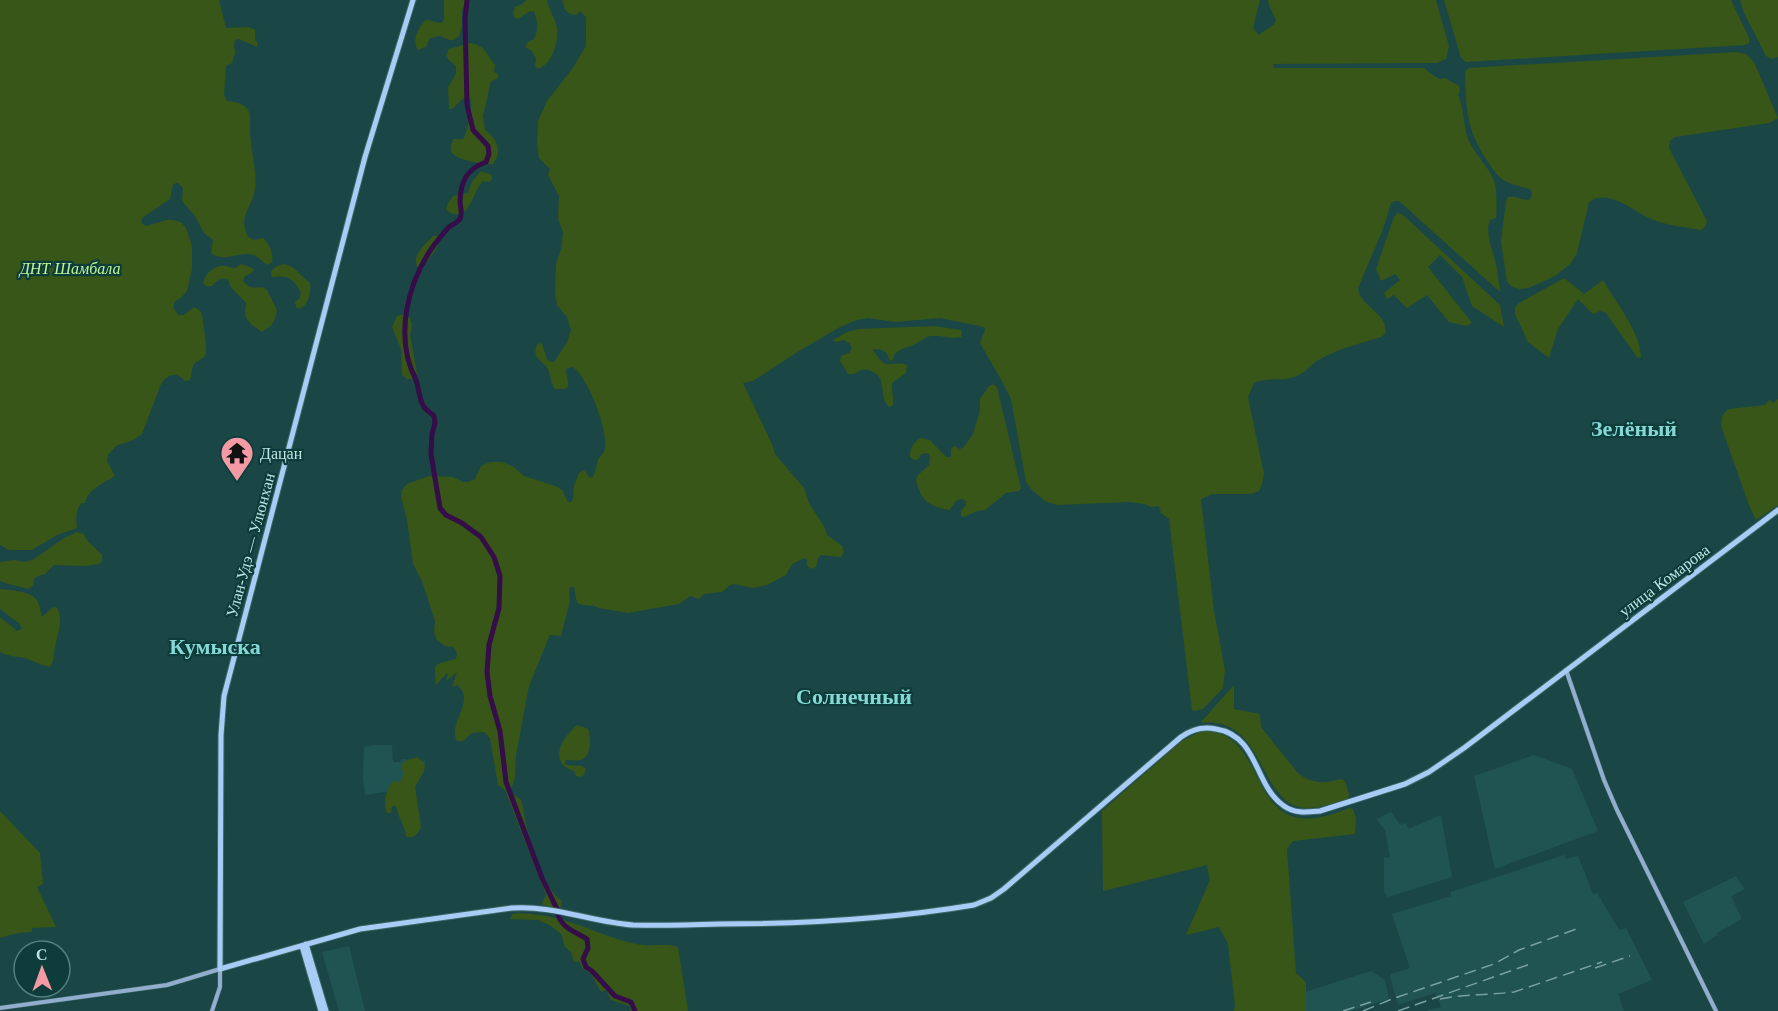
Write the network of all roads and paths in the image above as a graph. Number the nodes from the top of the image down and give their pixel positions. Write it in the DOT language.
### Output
graph roads {
  1 [pos="413,0"];
  2 [pos="1778,510"];
  3 [pos="1566,670"];
  4 [pos="304,945"];
  5 [pos="220,969"];
  6 [pos="0,1008"];
  7 [pos="212,1011"];
  8 [pos="321,1011"];
  9 [pos="326,1011"];
  10 [pos="1716,1011"];
  1 -- 5 [label="main road, Улан-Удэ — Улюнхан"];
  2 -- 3 [label="main road, улица Комарова"];
  3 -- 4 [label="main road, улица Комарова"];
  3 -- 10 [label="main road"];
  4 -- 5 [label="main road, улица Комарова"];
  4 -- 8 [label="main road"];
  4 -- 9 [label="main road"];
  5 -- 6 [label="main road"];
  5 -- 7 [label="main road"];
}
